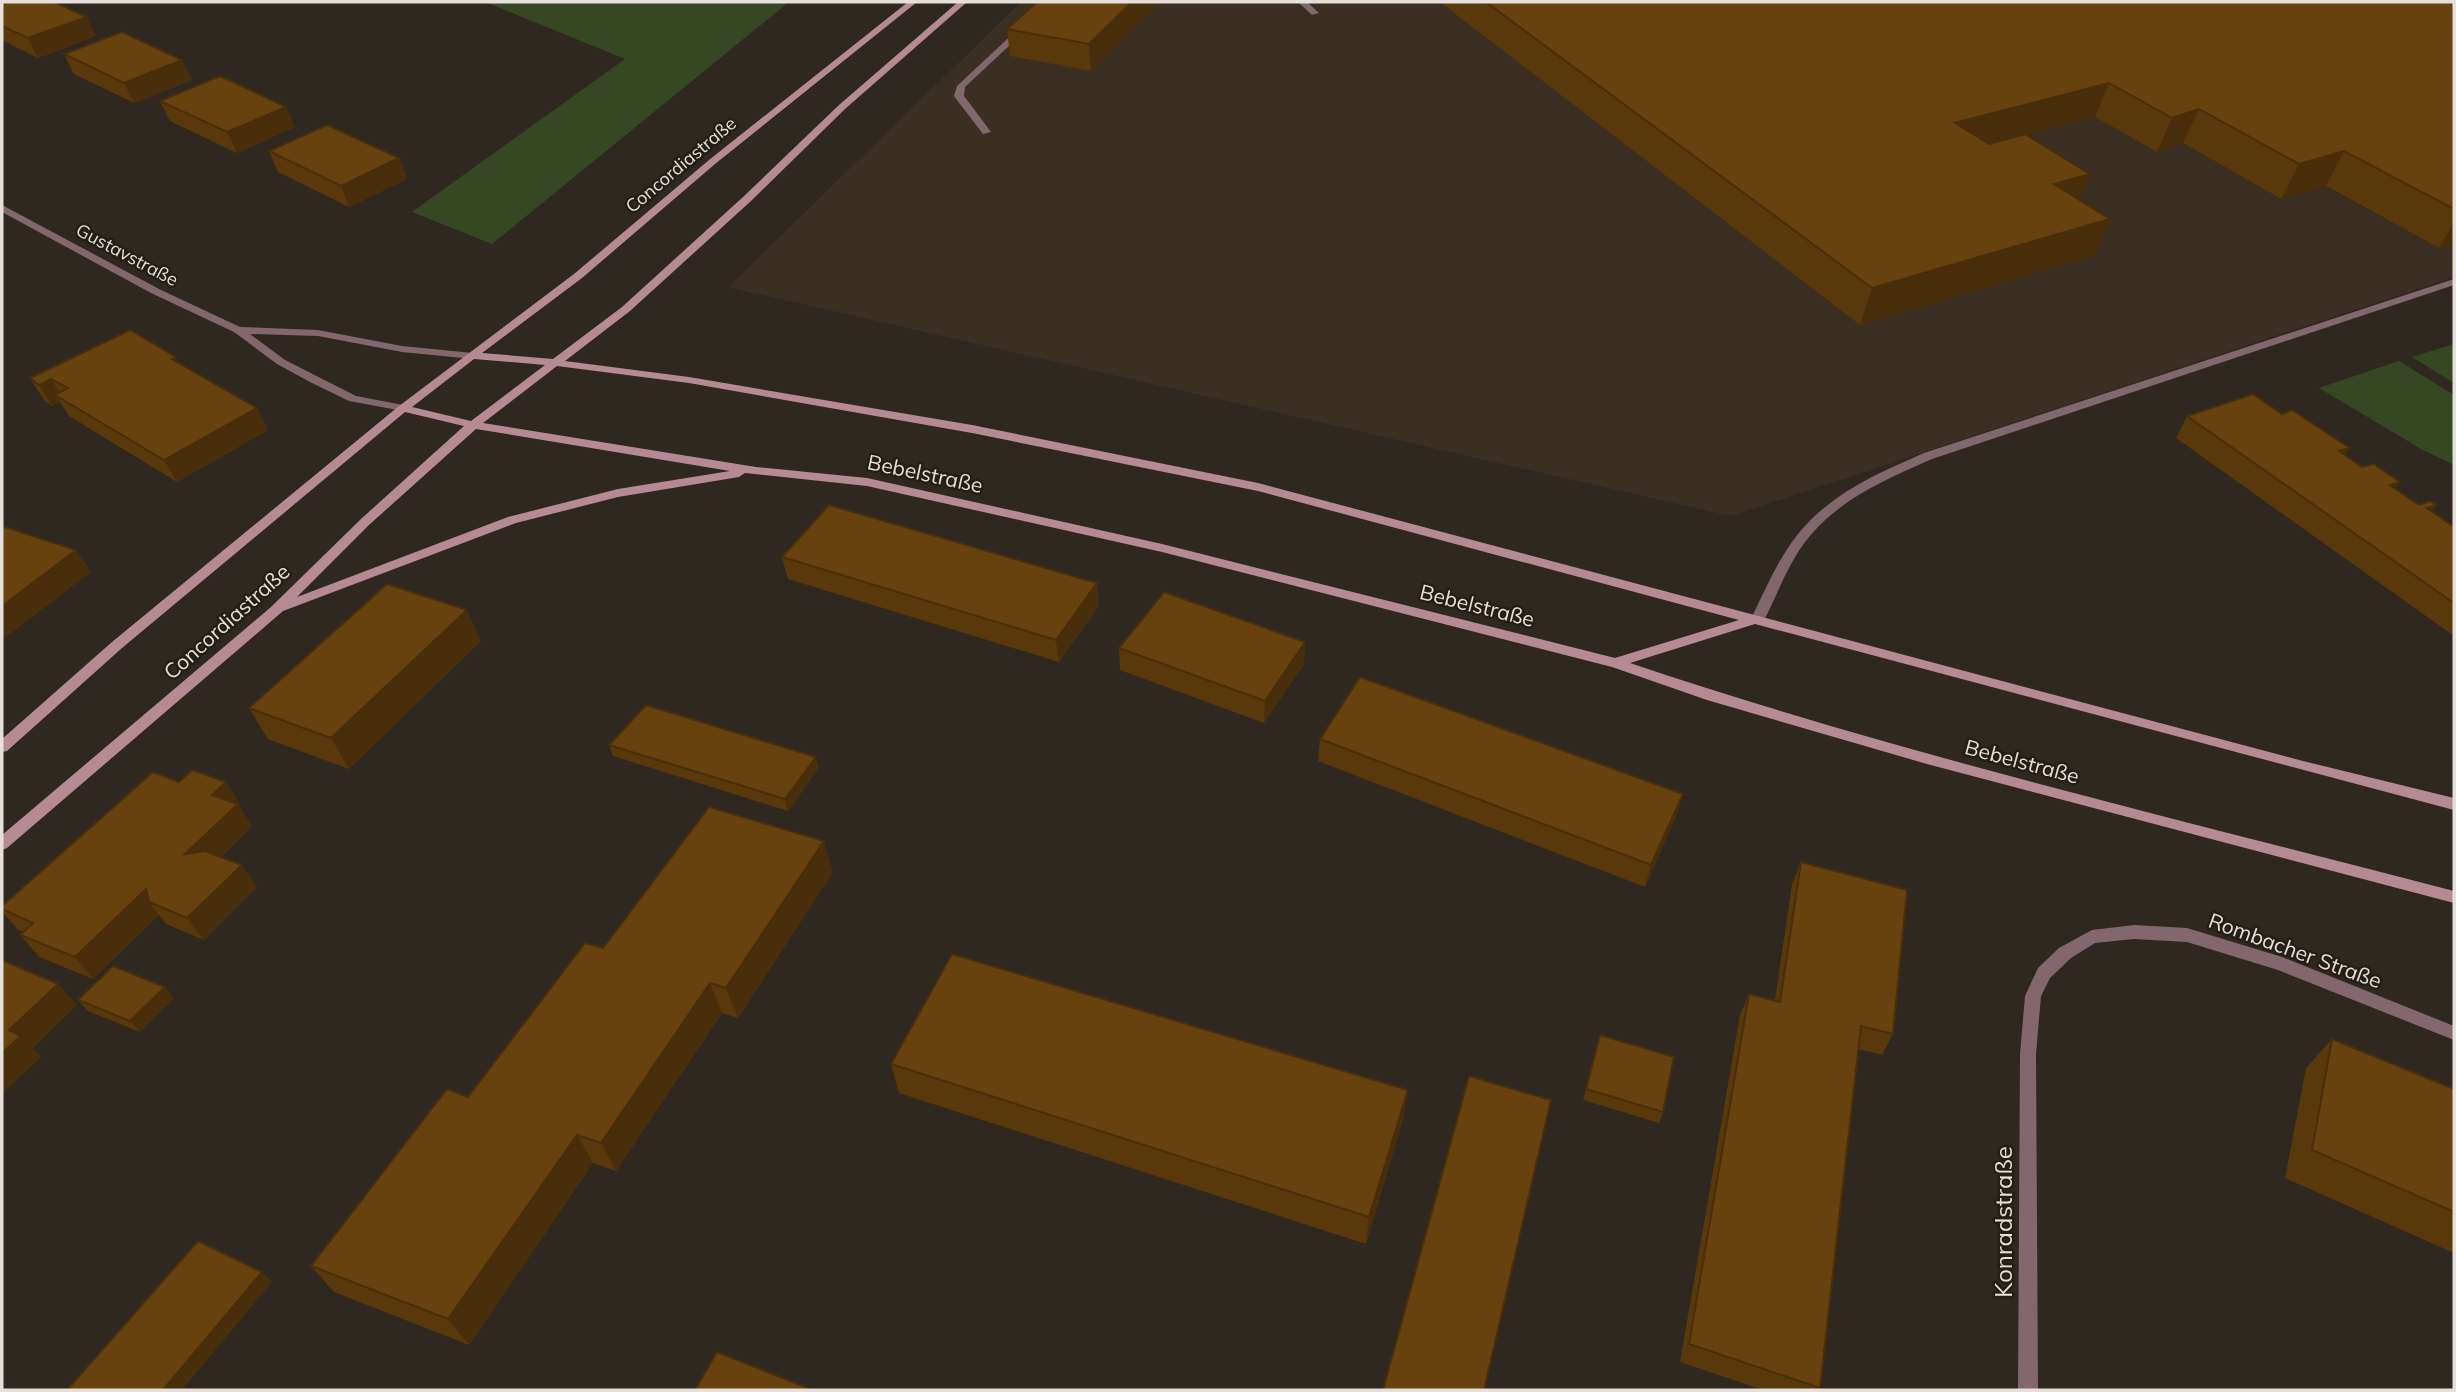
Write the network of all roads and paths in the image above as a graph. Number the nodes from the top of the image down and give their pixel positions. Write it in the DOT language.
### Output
graph roads {
  1 [pos="913,2"];
  2 [pos="962,2"];
  3 [pos="1302,2"];
  4 [pos="1315,13"];
  5 [pos="1033,20"];
  6 [pos="986,132"];
  7 [pos="2,208"];
  8 [pos="2454,282"];
  9 [pos="238,330"];
  10 [pos="473,356"];
  11 [pos="557,363"];
  12 [pos="403,408"];
  13 [pos="473,425"];
  14 [pos="756,471"];
  15 [pos="276,610"];
  16 [pos="1758,619"];
  17 [pos="1615,663"];
  18 [pos="2,747"];
  19 [pos="2454,804"];
  20 [pos="2,844"];
  21 [pos="2454,897"];
  22 [pos="2454,1033"];
  23 [pos="2028,1054"];
  24 [pos="2028,1390"];
  1 -- 10 [label="street, Concordiastraße"];
  2 -- 11 [label="street, Concordiastraße"];
  3 -- 4 [label="street"];
  5 -- 6 [label="street"];
  7 -- 9 [label="street, Gustavstraße"];
  8 -- 16 [label="street"];
  9 -- 10 [label="street, Gustavstraße"];
  9 -- 12 [label="street, Gustavstraße"];
  10 -- 11 [label="street"];
  10 -- 12 [label="street, Concordiastraße"];
  11 -- 13 [label="street, Concordiastraße"];
  11 -- 16 [label="street"];
  12 -- 13 [label="street"];
  12 -- 18 [label="street, Concordiastraße"];
  13 -- 14 [label="street, Bebelstraße"];
  13 -- 15 [label="street, Concordiastraße"];
  14 -- 15 [label="street"];
  14 -- 17 [label="street, Bebelstraße"];
  15 -- 20 [label="street, Concordiastraße"];
  16 -- 17 [label="street"];
  16 -- 19 [label="street"];
  17 -- 21 [label="street, Bebelstraße"];
  22 -- 23 [label="street, Rombacher Straße"];
  23 -- 24 [label="street, Konradstraße"];
}
